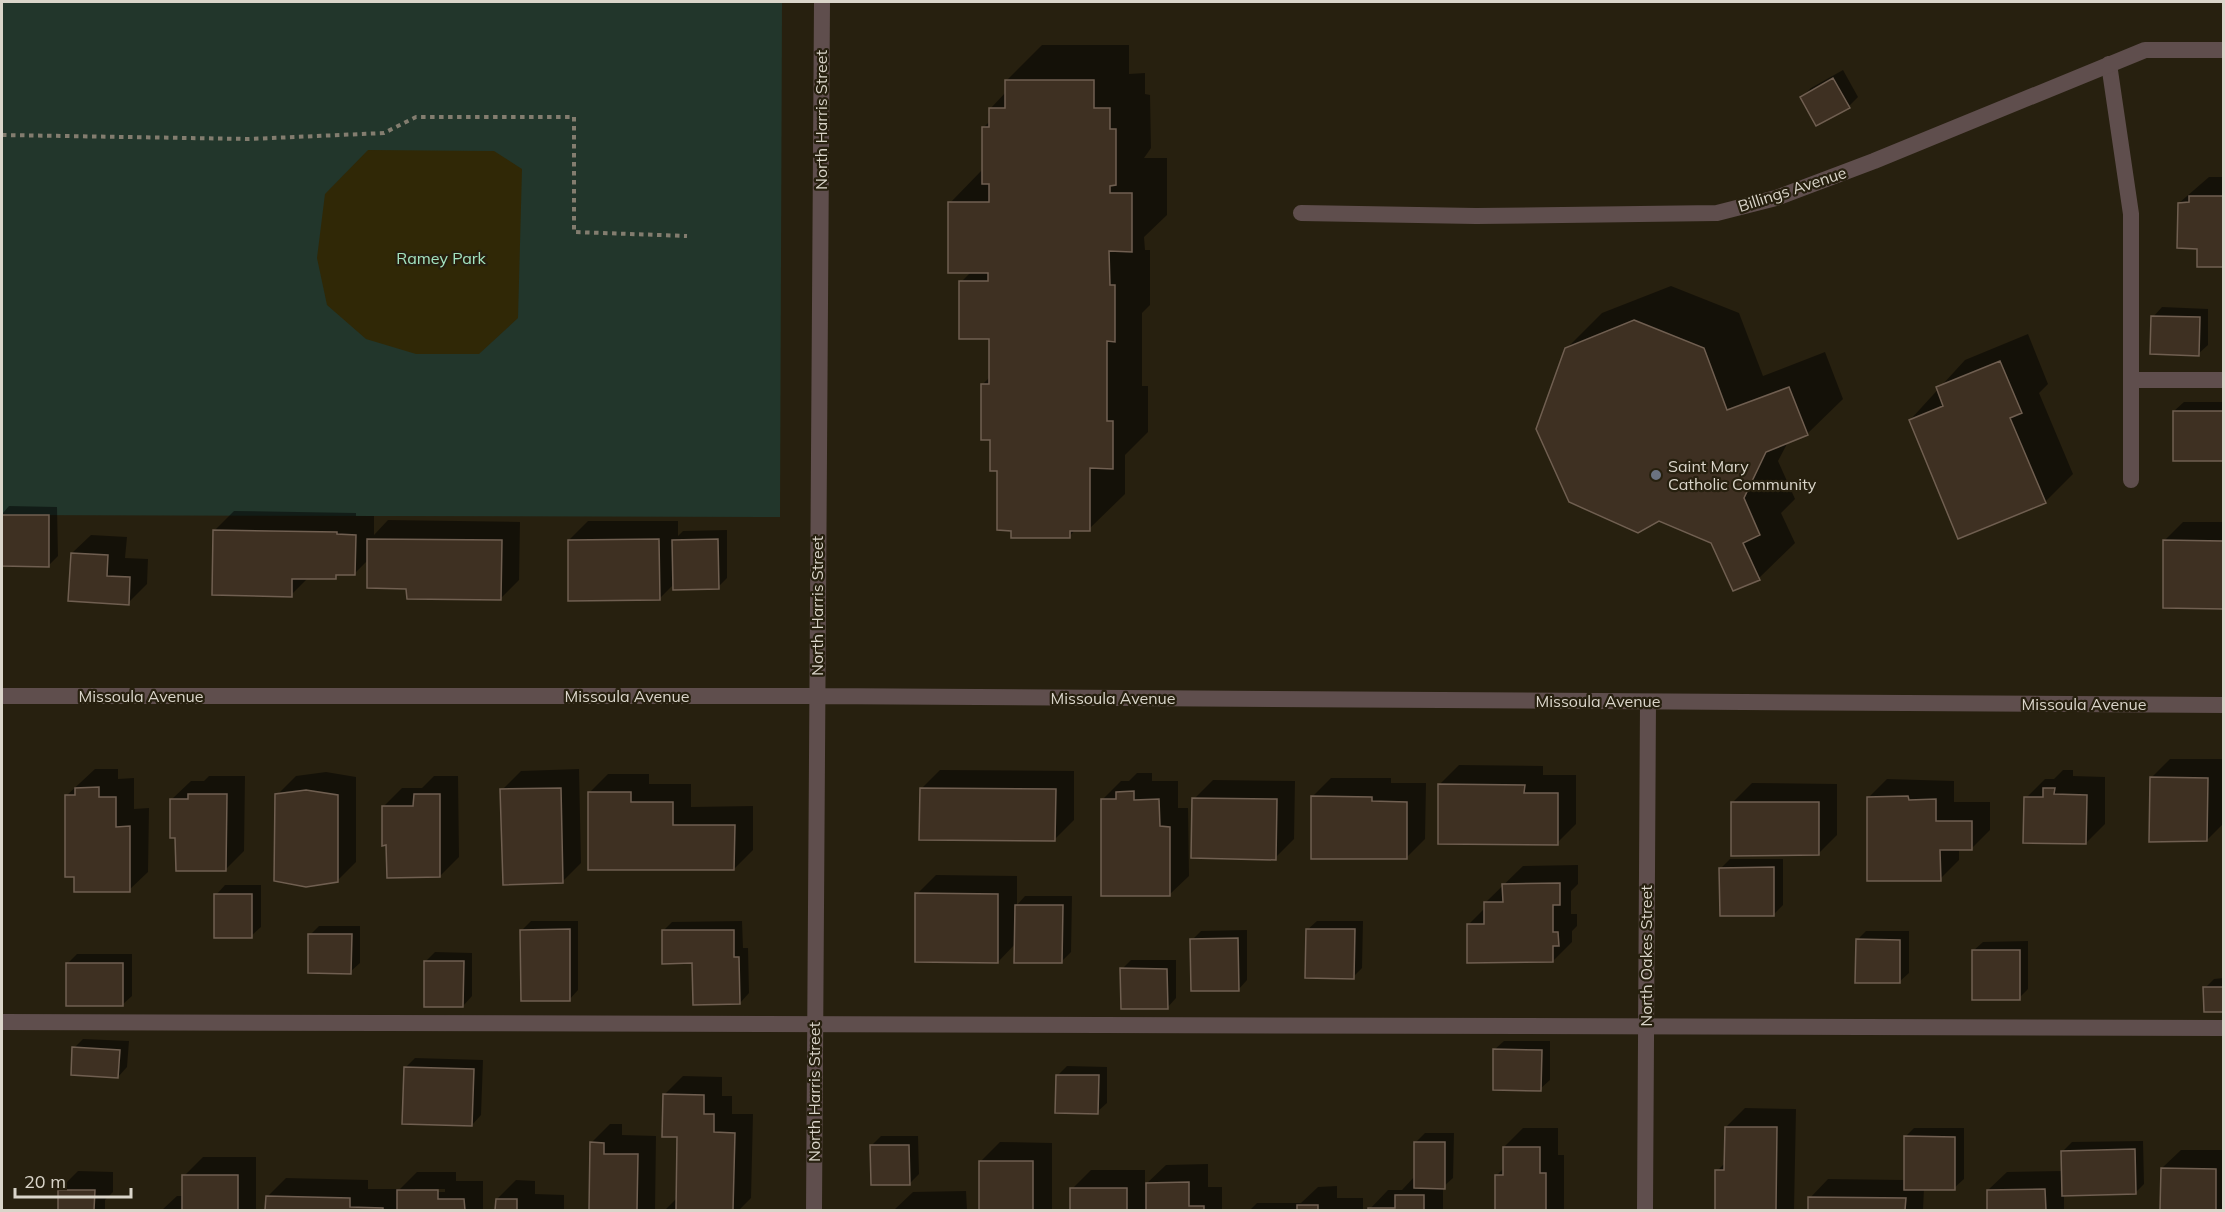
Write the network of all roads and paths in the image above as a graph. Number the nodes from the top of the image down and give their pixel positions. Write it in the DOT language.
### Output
graph roads {
  1 [pos="822,2"];
  2 [pos="2223,50"];
  3 [pos="2109,64"];
  4 [pos="2,135"];
  5 [pos="1301,213"];
  6 [pos="687,236"];
  7 [pos="2223,380"];
  8 [pos="2131,381"];
  9 [pos="2131,480"];
  10 [pos="2,696"];
  11 [pos="817,696"];
  12 [pos="1648,702"];
  13 [pos="2223,705"];
  14 [pos="2,1022"];
  15 [pos="814,1024"];
  16 [pos="1646,1026"];
  17 [pos="2223,1028"];
  18 [pos="813,1210"];
  19 [pos="1645,1210"];
  1 -- 11 [label="street, North Harris Street"];
  2 -- 3 [label="street, Billings Avenue"];
  3 -- 5 [label="street, Billings Avenue"];
  3 -- 8 [label="street"];
  4 -- 6 [label="path"];
  7 -- 8 [label="street"];
  8 -- 9 [label="street"];
  10 -- 11 [label="street, Missoula Avenue"];
  11 -- 12 [label="street, Missoula Avenue"];
  11 -- 15 [label="street, North Harris Street"];
  12 -- 13 [label="street, Missoula Avenue"];
  12 -- 16 [label="street, North Oakes Street"];
  14 -- 15 [label="street"];
  15 -- 16 [label="street"];
  15 -- 18 [label="street, North Harris Street"];
  16 -- 17 [label="street"];
  16 -- 19 [label="street, North Oakes Street"];
}
